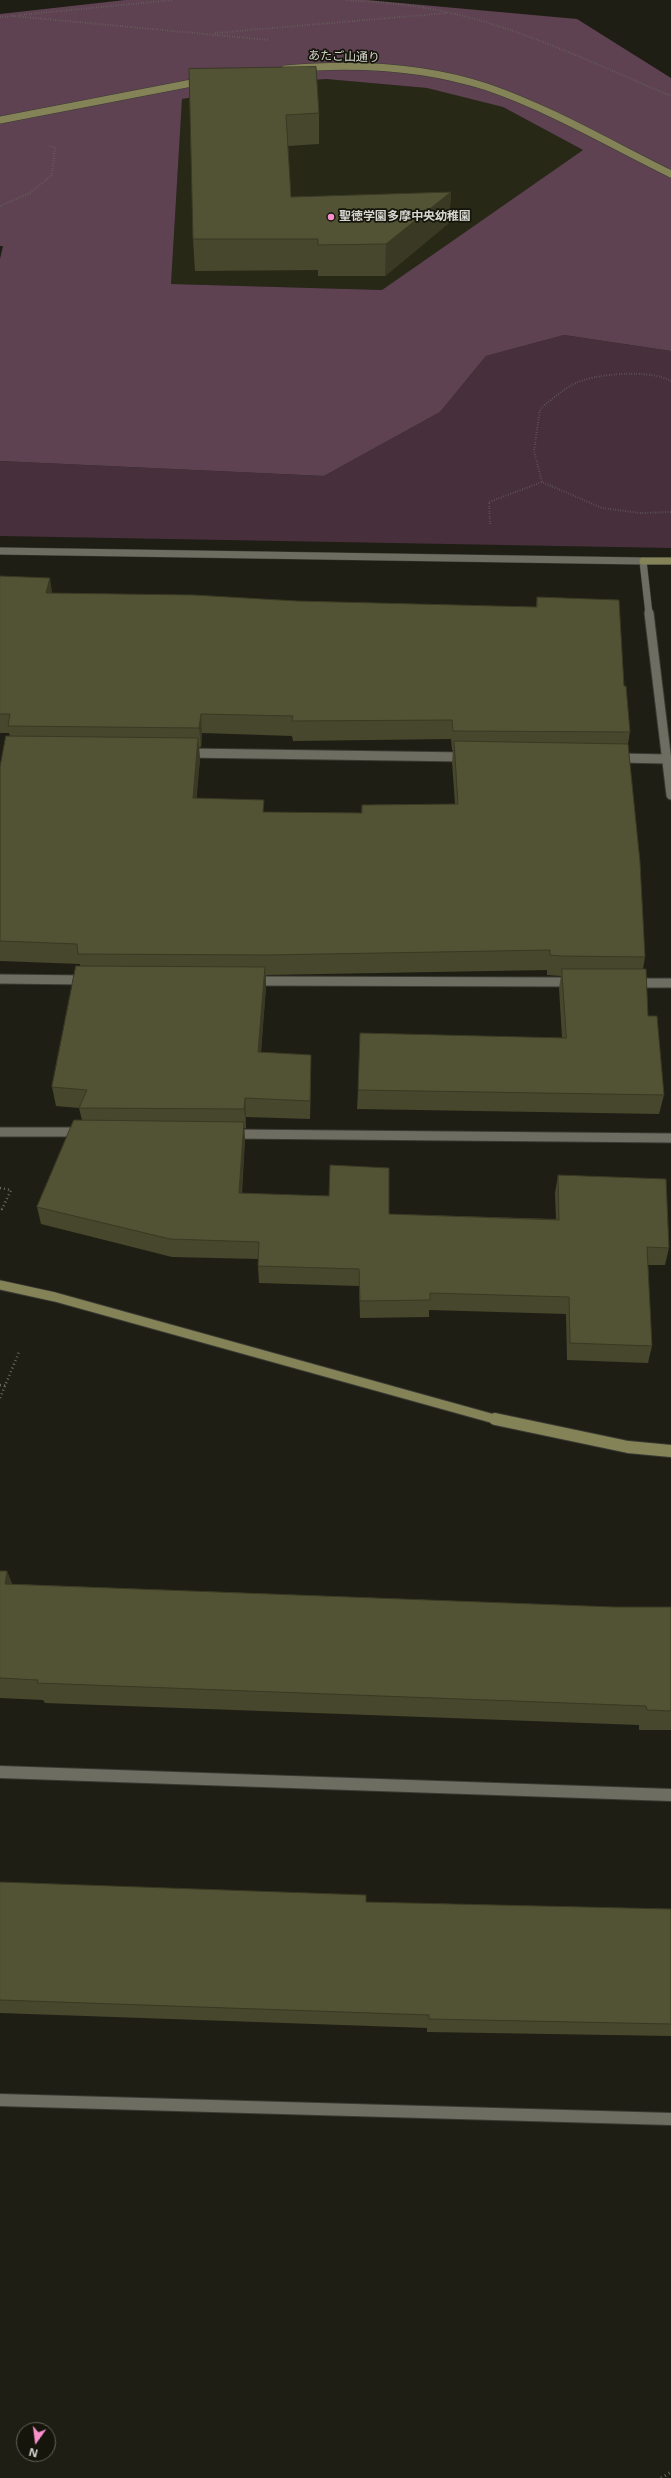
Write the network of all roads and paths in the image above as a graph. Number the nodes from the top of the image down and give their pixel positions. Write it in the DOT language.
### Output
graph roads {
  1 [pos="173,0"];
  2 [pos="346,0"];
  3 [pos="451,13"];
  4 [pos="13,16"];
  5 [pos="0,18"];
  6 [pos="207,34"];
  7 [pos="270,40"];
  8 [pos="275,70"];
  9 [pos="206,81"];
  10 [pos="671,96"];
  11 [pos="0,120"];
  12 [pos="48,146"];
  13 [pos="671,174"];
  14 [pos="0,206"];
  15 [pos="671,381"];
  16 [pos="542,482"];
  17 [pos="671,512"];
  18 [pos="0,551"];
  19 [pos="491,557"];
  20 [pos="643,561"];
  21 [pos="671,562"];
  22 [pos="175,753"];
  23 [pos="477,757"];
  24 [pos="612,758"];
  25 [pos="668,759"];
  26 [pos="671,795"];
  27 [pos="0,979"];
  28 [pos="96,980"];
  29 [pos="248,981"];
  30 [pos="583,982"];
  31 [pos="623,983"];
  32 [pos="671,983"];
  33 [pos="0,1132"];
  34 [pos="96,1132"];
  35 [pos="224,1134"];
  36 [pos="671,1138"];
  37 [pos="0,1188"];
  38 [pos="0,1208"];
  39 [pos="0,1285"];
  40 [pos="19,1352"];
  41 [pos="0,1385"];
  42 [pos="7,1386"];
  43 [pos="0,1398"];
  44 [pos="671,1451"];
  45 [pos="0,1772"];
  46 [pos="671,1795"];
  47 [pos="0,2100"];
  48 [pos="671,2118"];
  49 [pos="671,2472"];
  50 [pos="661,2478"];
  1 -- 4 [label="path"];
  2 -- 3 [label="path"];
  3 -- 6 [label="path"];
  3 -- 10 [label="path"];
  4 -- 5 [label="path"];
  4 -- 6 [label="path"];
  6 -- 7 [label="path"];
  8 -- 13 [label="street, あたご山通り"];
  9 -- 11 [label="street"];
  12 -- 14 [label="path"];
  15 -- 16 [label="path"];
  16 -- 17 [label="path"];
  16 -- 19 [label="path"];
  18 -- 19 [label="street"];
  19 -- 20 [label="street"];
  20 -- 21 [label="street"];
  20 -- 25 [label="street"];
  22 -- 23 [label="street"];
  24 -- 25 [label="street"];
  25 -- 26 [label="street"];
  27 -- 28 [label="street"];
  29 -- 30 [label="street"];
  31 -- 32 [label="street"];
  33 -- 34 [label="street"];
  35 -- 36 [label="street"];
  37 -- 38 [label="path"];
  39 -- 44 [label="street"];
  40 -- 42 [label="path"];
  41 -- 42 [label="path"];
  42 -- 43 [label="path"];
  45 -- 46 [label="street"];
  47 -- 48 [label="street"];
  49 -- 50 [label="path"];
}
